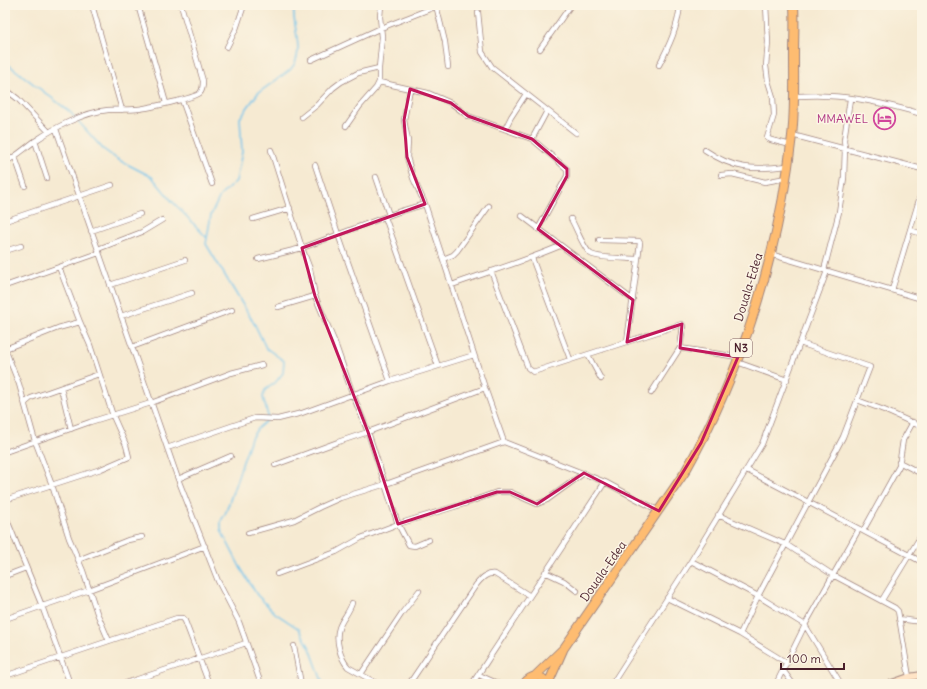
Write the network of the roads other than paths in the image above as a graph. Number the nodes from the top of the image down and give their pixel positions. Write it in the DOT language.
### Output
graph roads {
  1 [pos="92,5"];
  2 [pos="138,5"];
  3 [pos="181,5"];
  4 [pos="244,5"];
  5 [pos="381,5"];
  6 [pos="438,5"];
  7 [pos="571,5"];
  8 [pos="680,5"];
  9 [pos="766,5"];
  10 [pos="794,5"];
  11 [pos="478,12"];
  12 [pos="381,28"];
  13 [pos="227,47"];
  14 [pos="540,49"];
  15 [pos="311,60"];
  16 [pos="659,65"];
  17 [pos="448,67"];
  18 [pos="379,68"];
  19 [pos="379,82"];
  20 [pos="5,89"];
  21 [pos="410,89"];
  22 [pos="526,94"];
  23 [pos="794,96"];
  24 [pos="850,99"];
  25 [pos="182,100"];
  26 [pos="166,103"];
  27 [pos="122,110"];
  28 [pos="547,111"];
  29 [pos="922,114"];
  30 [pos="302,117"];
  31 [pos="346,126"];
  32 [pos="56,129"];
  33 [pos="505,129"];
  34 [pos="49,132"];
  35 [pos="576,133"];
  36 [pos="792,135"];
  37 [pos="532,139"];
  38 [pos="35,141"];
  39 [pos="791,145"];
  40 [pos="845,148"];
  41 [pos="272,150"];
  42 [pos="705,150"];
  43 [pos="15,157"];
  44 [pos="5,162"];
  45 [pos="315,165"];
  46 [pos="788,166"];
  47 [pos="922,169"];
  48 [pos="721,175"];
  49 [pos="376,177"];
  50 [pos="47,178"];
  51 [pos="786,178"];
  52 [pos="212,184"];
  53 [pos="112,185"];
  54 [pos="25,186"];
  55 [pos="922,190"];
  56 [pos="79,196"];
  57 [pos="425,204"];
  58 [pos="489,206"];
  59 [pos="290,208"];
  60 [pos="140,214"];
  61 [pos="387,216"];
  62 [pos="522,216"];
  63 [pos="253,219"];
  64 [pos="571,219"];
  65 [pos="162,220"];
  66 [pos="5,221"];
  67 [pos="538,229"];
  68 [pos="910,230"];
  69 [pos="91,231"];
  70 [pos="338,234"];
  71 [pos="922,234"];
  72 [pos="599,240"];
  73 [pos="21,246"];
  74 [pos="560,246"];
  75 [pos="302,248"];
  76 [pos="5,251"];
  77 [pos="98,251"];
  78 [pos="770,254"];
  79 [pos="532,258"];
  80 [pos="258,259"];
  81 [pos="443,259"];
  82 [pos="638,259"];
  83 [pos="185,260"];
  84 [pos="59,267"];
  85 [pos="826,270"];
  86 [pos="491,271"];
  87 [pos="110,285"];
  88 [pos="452,285"];
  89 [pos="5,286"];
  90 [pos="892,290"];
  91 [pos="192,293"];
  92 [pos="315,296"];
  93 [pos="922,299"];
  94 [pos="633,300"];
  95 [pos="278,307"];
  96 [pos="232,310"];
  97 [pos="121,316"];
  98 [pos="80,322"];
  99 [pos="627,342"];
  100 [pos="800,343"];
  101 [pos="132,347"];
  102 [pos="680,348"];
  103 [pos="5,349"];
  104 [pos="588,355"];
  105 [pos="474,356"];
  106 [pos="570,359"];
  107 [pos="738,359"];
  108 [pos="262,365"];
  109 [pos="438,366"];
  110 [pos="99,374"];
  111 [pos="601,379"];
  112 [pos="787,380"];
  113 [pos="390,381"];
  114 [pos="61,388"];
  115 [pos="485,388"];
  116 [pos="651,393"];
  117 [pos="353,395"];
  118 [pos="857,400"];
  119 [pos="25,403"];
  120 [pos="151,403"];
  121 [pos="113,416"];
  122 [pos="913,422"];
  123 [pos="922,427"];
  124 [pos="72,429"];
  125 [pos="368,432"];
  126 [pos="36,441"];
  127 [pos="504,442"];
  128 [pos="167,448"];
  129 [pos="5,452"];
  130 [pos="231,456"];
  131 [pos="899,462"];
  132 [pos="275,465"];
  133 [pos="746,470"];
  134 [pos="584,473"];
  135 [pos="922,474"];
  136 [pos="178,479"];
  137 [pos="605,482"];
  138 [pos="386,484"];
  139 [pos="52,485"];
  140 [pos="5,500"];
  141 [pos="809,503"];
  142 [pos="659,511"];
  143 [pos="5,515"];
  144 [pos="718,515"];
  145 [pos="398,524"];
  146 [pos="861,530"];
  147 [pos="11,531"];
  148 [pos="5,533"];
  149 [pos="248,533"];
  150 [pos="922,534"];
  151 [pos="142,537"];
  152 [pos="429,540"];
  153 [pos="787,545"];
  154 [pos="205,546"];
  155 [pos="909,555"];
  156 [pos="78,560"];
  157 [pos="691,561"];
  158 [pos="922,562"];
  159 [pos="26,568"];
  160 [pos="545,572"];
  161 [pos="277,574"];
  162 [pos="833,575"];
  163 [pos="5,576"];
  164 [pos="89,590"];
  165 [pos="419,591"];
  166 [pos="577,591"];
  167 [pos="530,596"];
  168 [pos="758,596"];
  169 [pos="667,598"];
  170 [pos="882,600"];
  171 [pos="352,603"];
  172 [pos="42,606"];
  173 [pos="5,619"];
  174 [pos="899,619"];
  175 [pos="922,622"];
  176 [pos="805,625"];
  177 [pos="740,634"];
  178 [pos="109,641"];
  179 [pos="246,643"];
  180 [pos="294,646"];
  181 [pos="564,648"];
  182 [pos="60,658"];
  183 [pos="200,658"];
  184 [pos="787,663"];
  185 [pos="784,670"];
  186 [pos="361,674"];
  187 [pos="479,674"];
  188 [pos="922,675"];
  189 [pos="5,676"];
  190 [pos="535,676"];
  191 [pos="909,677"];
  192 [pos="70,684"];
  193 [pos="123,684"];
  194 [pos="210,684"];
  195 [pos="261,684"];
  196 [pos="301,684"];
  197 [pos="378,684"];
  198 [pos="409,684"];
  199 [pos="472,684"];
  200 [pos="499,684"];
  201 [pos="524,684"];
  202 [pos="548,684"];
  203 [pos="612,684"];
  204 [pos="776,684"];
  205 [pos="793,684"];
  206 [pos="841,684"];
  207 [pos="889,684"];
  1 -- 27 [label="street"];
  2 -- 26 [label="street"];
  3 -- 25 [label="street"];
  4 -- 13 [label="street"];
  5 -- 12 [label="street"];
  6 -- 12 [label="street"];
  6 -- 17 [label="street"];
  7 -- 14 [label="street"];
  8 -- 16 [label="street"];
  9 -- 39 [label="street"];
  10 -- 23 [label="highway, Douala-Edea / N3"];
  11 -- 22 [label="street"];
  12 -- 15 [label="street"];
  12 -- 18 [label="street"];
  18 -- 19 [label="street"];
  18 -- 30 [label="street"];
  19 -- 21 [label="street"];
  19 -- 31 [label="street"];
  20 -- 34 [label="street"];
  21 -- 33 [label="street"];
  21 -- 57 [label="street"];
  22 -- 28 [label="street"];
  22 -- 33 [label="street"];
  23 -- 24 [label="street"];
  23 -- 36 [label="highway, Douala-Edea / N3"];
  24 -- 29 [label="street"];
  24 -- 40 [label="street"];
  25 -- 26 [label="street"];
  25 -- 52 [label="street"];
  26 -- 27 [label="street"];
  27 -- 32 [label="street"];
  28 -- 35 [label="street"];
  28 -- 37 [label="street"];
  32 -- 34 [label="street"];
  32 -- 56 [label="street"];
  33 -- 37 [label="street"];
  34 -- 38 [label="street"];
  36 -- 39 [label="highway, Douala-Edea / N3"];
  36 -- 40 [label="street"];
  37 -- 67 [label="street"];
  38 -- 43 [label="street"];
  38 -- 50 [label="street"];
  39 -- 46 [label="highway, Douala-Edea / N3"];
  40 -- 47 [label="street"];
  40 -- 85 [label="street"];
  41 -- 59 [label="street"];
  42 -- 46 [label="street"];
  43 -- 44 [label="street"];
  43 -- 54 [label="street"];
  45 -- 70 [label="street"];
  46 -- 51 [label="highway, Douala-Edea / N3"];
  48 -- 51 [label="street"];
  49 -- 61 [label="street"];
  51 -- 78 [label="highway, Douala-Edea / N3"];
  53 -- 56 [label="street"];
  55 -- 68 [label="street"];
  56 -- 66 [label="street"];
  56 -- 69 [label="street"];
  57 -- 61 [label="street"];
  57 -- 81 [label="street"];
  58 -- 81 [label="street"];
  59 -- 63 [label="street"];
  59 -- 75 [label="street"];
  60 -- 69 [label="street"];
  61 -- 70 [label="street"];
  61 -- 109 [label="street"];
  62 -- 67 [label="street"];
  64 -- 82 [label="street"];
  65 -- 77 [label="street"];
  67 -- 74 [label="street"];
  68 -- 71 [label="street"];
  68 -- 90 [label="street"];
  69 -- 77 [label="street"];
  70 -- 75 [label="street"];
  70 -- 113 [label="street"];
  72 -- 82 [label="street"];
  73 -- 76 [label="street"];
  74 -- 79 [label="street"];
  74 -- 94 [label="street"];
  75 -- 80 [label="street"];
  75 -- 92 [label="street"];
  77 -- 84 [label="street"];
  77 -- 87 [label="street"];
  78 -- 85 [label="street"];
  78 -- 107 [label="highway, Douala-Edea / N3"];
  79 -- 86 [label="street"];
  79 -- 106 [label="street"];
  81 -- 88 [label="street"];
  82 -- 94 [label="street"];
  83 -- 87 [label="street"];
  84 -- 89 [label="street"];
  84 -- 98 [label="street"];
  85 -- 90 [label="street"];
  85 -- 100 [label="street"];
  86 -- 88 [label="street"];
  86 -- 106 [label="street"];
  87 -- 97 [label="street"];
  88 -- 105 [label="street"];
  90 -- 93 [label="street"];
  91 -- 97 [label="street"];
  92 -- 95 [label="street"];
  92 -- 117 [label="street"];
  94 -- 99 [label="street"];
  96 -- 101 [label="street"];
  97 -- 101 [label="street"];
  98 -- 103 [label="street"];
  98 -- 110 [label="street"];
  99 -- 102 [label="street"];
  99 -- 104 [label="street"];
  100 -- 112 [label="street"];
  100 -- 118 [label="street"];
  101 -- 120 [label="street"];
  102 -- 107 [label="street"];
  102 -- 116 [label="street"];
  103 -- 119 [label="street"];
  104 -- 106 [label="street"];
  104 -- 111 [label="street"];
  105 -- 109 [label="street"];
  105 -- 115 [label="street"];
  107 -- 112 [label="street"];
  107 -- 142 [label="highway, Douala-Edea / N3"];
  108 -- 120 [label="street"];
  109 -- 113 [label="street"];
  110 -- 114 [label="street"];
  110 -- 121 [label="street"];
  112 -- 133 [label="street"];
  113 -- 117 [label="street"];
  114 -- 119 [label="street"];
  114 -- 124 [label="street"];
  115 -- 125 [label="street"];
  115 -- 127 [label="street"];
  117 -- 125 [label="street"];
  117 -- 128 [label="street"];
  118 -- 122 [label="street"];
  118 -- 141 [label="street"];
  119 -- 126 [label="street"];
  120 -- 121 [label="street"];
  120 -- 128 [label="street"];
  121 -- 124 [label="street"];
  121 -- 139 [label="street"];
  122 -- 123 [label="street"];
  122 -- 131 [label="street"];
  124 -- 126 [label="street"];
  125 -- 132 [label="street"];
  125 -- 138 [label="street"];
  126 -- 129 [label="street"];
  126 -- 139 [label="street"];
  127 -- 134 [label="street"];
  127 -- 138 [label="street"];
  128 -- 136 [label="street"];
  130 -- 136 [label="street"];
  131 -- 135 [label="street"];
  131 -- 146 [label="street"];
  133 -- 141 [label="street"];
  133 -- 144 [label="street"];
  134 -- 137 [label="street"];
  134 -- 145 [label="street"];
  136 -- 154 [label="street"];
  137 -- 142 [label="street"];
  137 -- 160 [label="street"];
  138 -- 145 [label="street"];
  138 -- 149 [label="street"];
  139 -- 140 [label="street"];
  139 -- 156 [label="street"];
  141 -- 146 [label="street"];
  141 -- 153 [label="street"];
  142 -- 181 [label="highway, Douala-Edea / N3"];
  143 -- 147 [label="street"];
  144 -- 153 [label="street"];
  144 -- 157 [label="street"];
  145 -- 152 [label="street"];
  145 -- 161 [label="street"];
  146 -- 155 [label="street"];
  146 -- 162 [label="street"];
  147 -- 148 [label="street"];
  147 -- 159 [label="street"];
  150 -- 155 [label="street"];
  151 -- 156 [label="street"];
  153 -- 162 [label="street"];
  153 -- 168 [label="street"];
  154 -- 164 [label="street"];
  154 -- 179 [label="street"];
  155 -- 158 [label="street"];
  155 -- 170 [label="street"];
  156 -- 164 [label="street"];
  157 -- 168 [label="street"];
  157 -- 169 [label="street"];
  159 -- 163 [label="street"];
  159 -- 172 [label="street"];
  160 -- 166 [label="street"];
  160 -- 167 [label="street"];
  162 -- 170 [label="street"];
  162 -- 176 [label="street"];
  164 -- 172 [label="street"];
  164 -- 178 [label="street"];
  165 -- 186 [label="street"];
  167 -- 187 [label="street"];
  167 -- 198 [label="street"];
  168 -- 176 [label="street"];
  168 -- 177 [label="street"];
  169 -- 177 [label="street"];
  169 -- 203 [label="street"];
  170 -- 174 [label="street"];
  171 -- 186 [label="street"];
  172 -- 173 [label="street"];
  172 -- 182 [label="street"];
  174 -- 175 [label="street"];
  174 -- 191 [label="street"];
  176 -- 184 [label="street"];
  176 -- 206 [label="street"];
  177 -- 184 [label="street"];
  178 -- 182 [label="street"];
  178 -- 183 [label="street"];
  179 -- 183 [label="street"];
  179 -- 195 [label="street"];
  180 -- 196 [label="street"];
  181 -- 190 [label="highway, Douala-Edea / N3"];
  181 -- 202 [label="highway, Douala-Edea / N3"];
  182 -- 189 [label="street"];
  182 -- 192 [label="street"];
  183 -- 193 [label="street"];
  183 -- 194 [label="street"];
  184 -- 185 [label="street"];
  185 -- 204 [label="street"];
  185 -- 205 [label="street"];
  186 -- 197 [label="street"];
  187 -- 199 [label="street"];
  187 -- 200 [label="street"];
  188 -- 191 [label="main road"];
  190 -- 201 [label="highway, N3"];
  190 -- 202 [label="highway, N3"];
  191 -- 207 [label="main road"];
}
